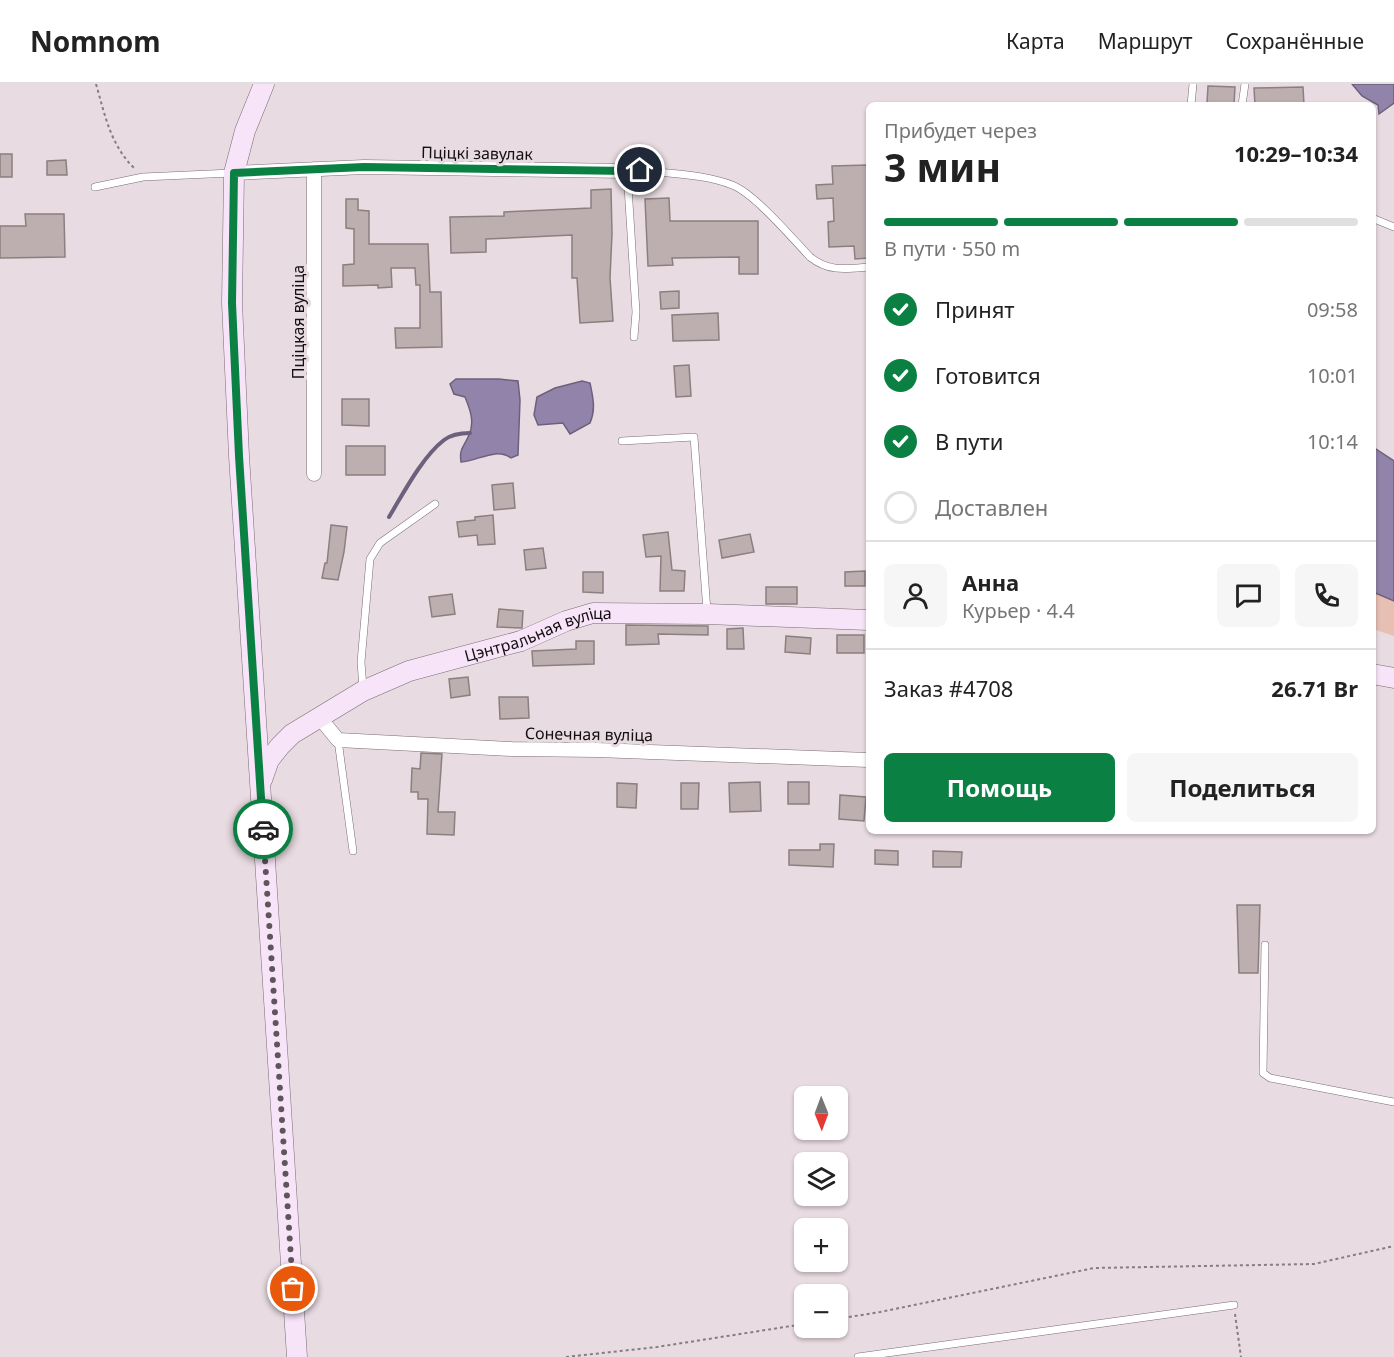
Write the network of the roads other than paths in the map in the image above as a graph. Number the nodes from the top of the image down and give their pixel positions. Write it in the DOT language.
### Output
graph roads {
  1 [pos="264,84"];
  2 [pos="1193,84"];
  3 [pos="1245,84"];
  4 [pos="1191,102"];
  5 [pos="1242,102"];
  6 [pos="314,169"];
  7 [pos="634,171"];
  8 [pos="234,173"];
  9 [pos="95,187"];
  10 [pos="1376,220"];
  11 [pos="1394,228"];
  12 [pos="866,267"];
  13 [pos="634,337"];
  14 [pos="622,441"];
  15 [pos="314,474"];
  16 [pos="435,504"];
  17 [pos="707,614"];
  18 [pos="866,620"];
  19 [pos="1376,675"];
  20 [pos="1394,678"];
  21 [pos="363,691"];
  22 [pos="255,710"];
  23 [pos="320,718"];
  24 [pos="292,734"];
  25 [pos="338,740"];
  26 [pos="866,760"];
  27 [pos="260,788"];
  28 [pos="353,851"];
  29 [pos="1265,945"];
  30 [pos="1394,1102"];
  31 [pos="1234,1305"];
  32 [pos="297,1357"];
  33 [pos="858,1357"];
  1 -- 8 [label="street"];
  2 -- 4 [label="lane"];
  3 -- 5 [label="lane"];
  6 -- 7 [label="street, Пціцкі завулак"];
  6 -- 8 [label="street, Пціцкі завулак"];
  6 -- 15 [label="street, Пціцкая вуліца"];
  7 -- 12 [label="lane"];
  7 -- 13 [label="lane"];
  8 -- 9 [label="lane"];
  8 -- 22 [label="street"];
  10 -- 11 [label="lane"];
  14 -- 17 [label="lane"];
  16 -- 21 [label="lane"];
  17 -- 18 [label="street, Цэнтральная вуліца"];
  17 -- 21 [label="street, Цэнтральная вуліца"];
  19 -- 20 [label="street"];
  21 -- 23 [label="street, Цэнтральная вуліца"];
  22 -- 24 [label="street"];
  22 -- 27 [label="street"];
  23 -- 24 [label="street, Цэнтральная вуліца"];
  23 -- 25 [label="street"];
  24 -- 27 [label="street, Цэнтральная вуліца"];
  25 -- 26 [label="street, Сонечная вуліца"];
  25 -- 28 [label="lane"];
  27 -- 32 [label="street"];
  29 -- 30 [label="lane"];
  31 -- 33 [label="lane"];
}
